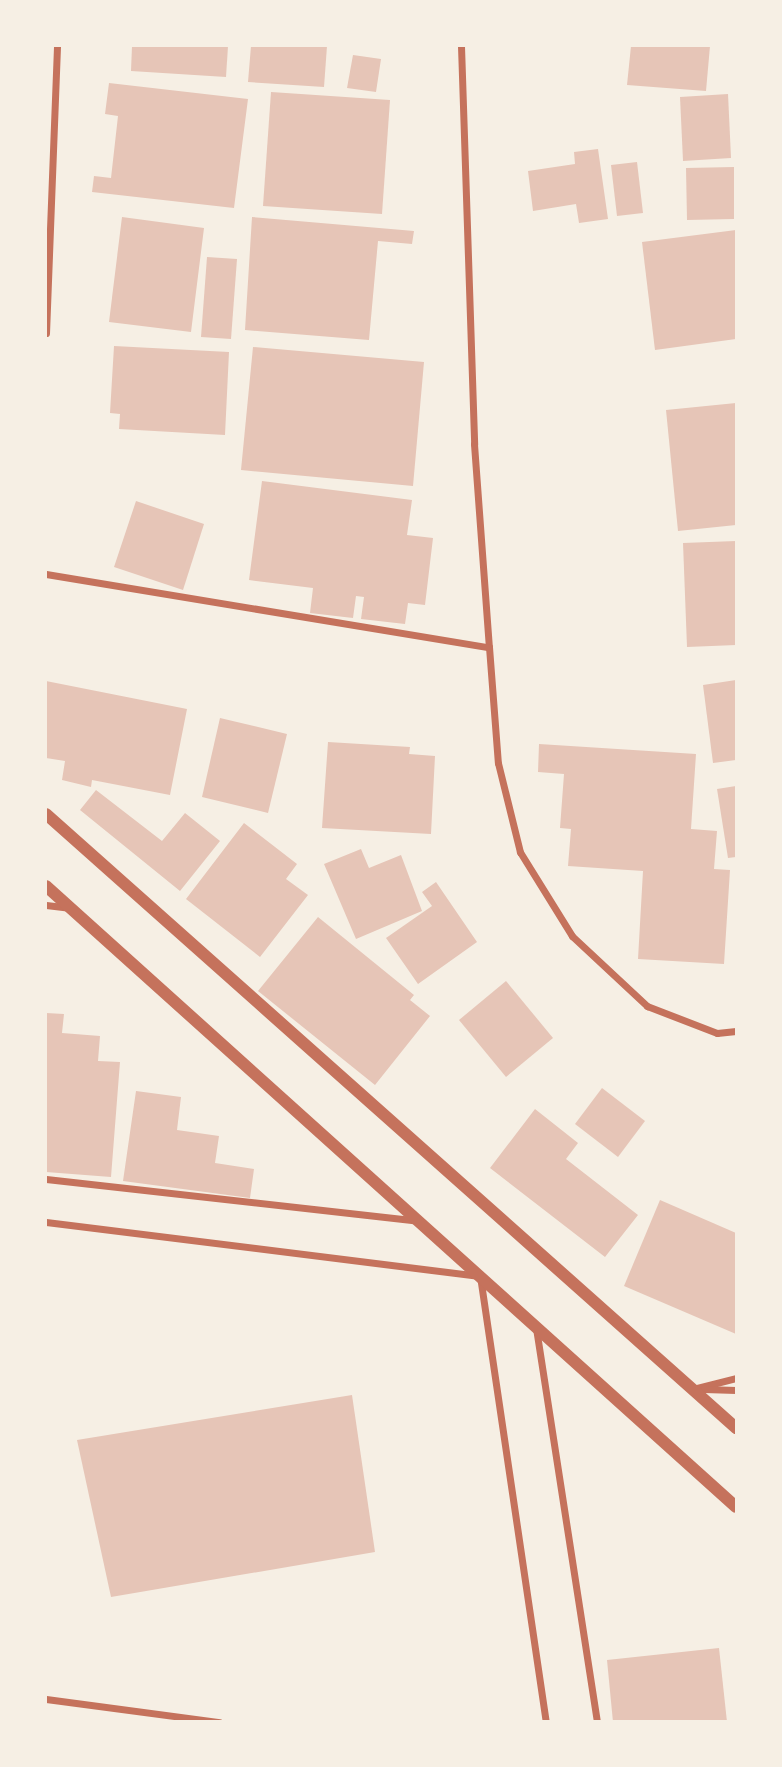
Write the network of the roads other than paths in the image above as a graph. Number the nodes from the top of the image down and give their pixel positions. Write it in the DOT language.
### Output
graph roads {
  1 [pos="57,46"];
  2 [pos="461,46"];
  3 [pos="48,216"];
  4 [pos="46,333"];
  5 [pos="46,574"];
  6 [pos="489,647"];
  7 [pos="46,814"];
  8 [pos="46,886"];
  9 [pos="46,905"];
  10 [pos="71,909"];
  11 [pos="737,1031"];
  12 [pos="46,1178"];
  13 [pos="418,1221"];
  14 [pos="46,1222"];
  15 [pos="480,1276"];
  16 [pos="536,1327"];
  17 [pos="737,1378"];
  18 [pos="693,1389"];
  19 [pos="737,1390"];
  20 [pos="737,1428"];
  21 [pos="737,1507"];
  22 [pos="46,1699"];
  23 [pos="219,1721"];
  24 [pos="546,1721"];
  25 [pos="597,1721"];
  1 -- 3 [label="street"];
  2 -- 6 [label="street"];
  3 -- 4 [label="street"];
  5 -- 6 [label="street"];
  6 -- 11 [label="street"];
  7 -- 18 [label="street"];
  8 -- 10 [label="street"];
  9 -- 10 [label="street"];
  10 -- 13 [label="street"];
  12 -- 13 [label="street"];
  13 -- 15 [label="street"];
  14 -- 15 [label="street"];
  15 -- 16 [label="street"];
  15 -- 24 [label="street"];
  16 -- 21 [label="street"];
  16 -- 25 [label="street"];
  17 -- 18 [label="street"];
  18 -- 19 [label="street"];
  18 -- 20 [label="street"];
  22 -- 23 [label="street"];
}
